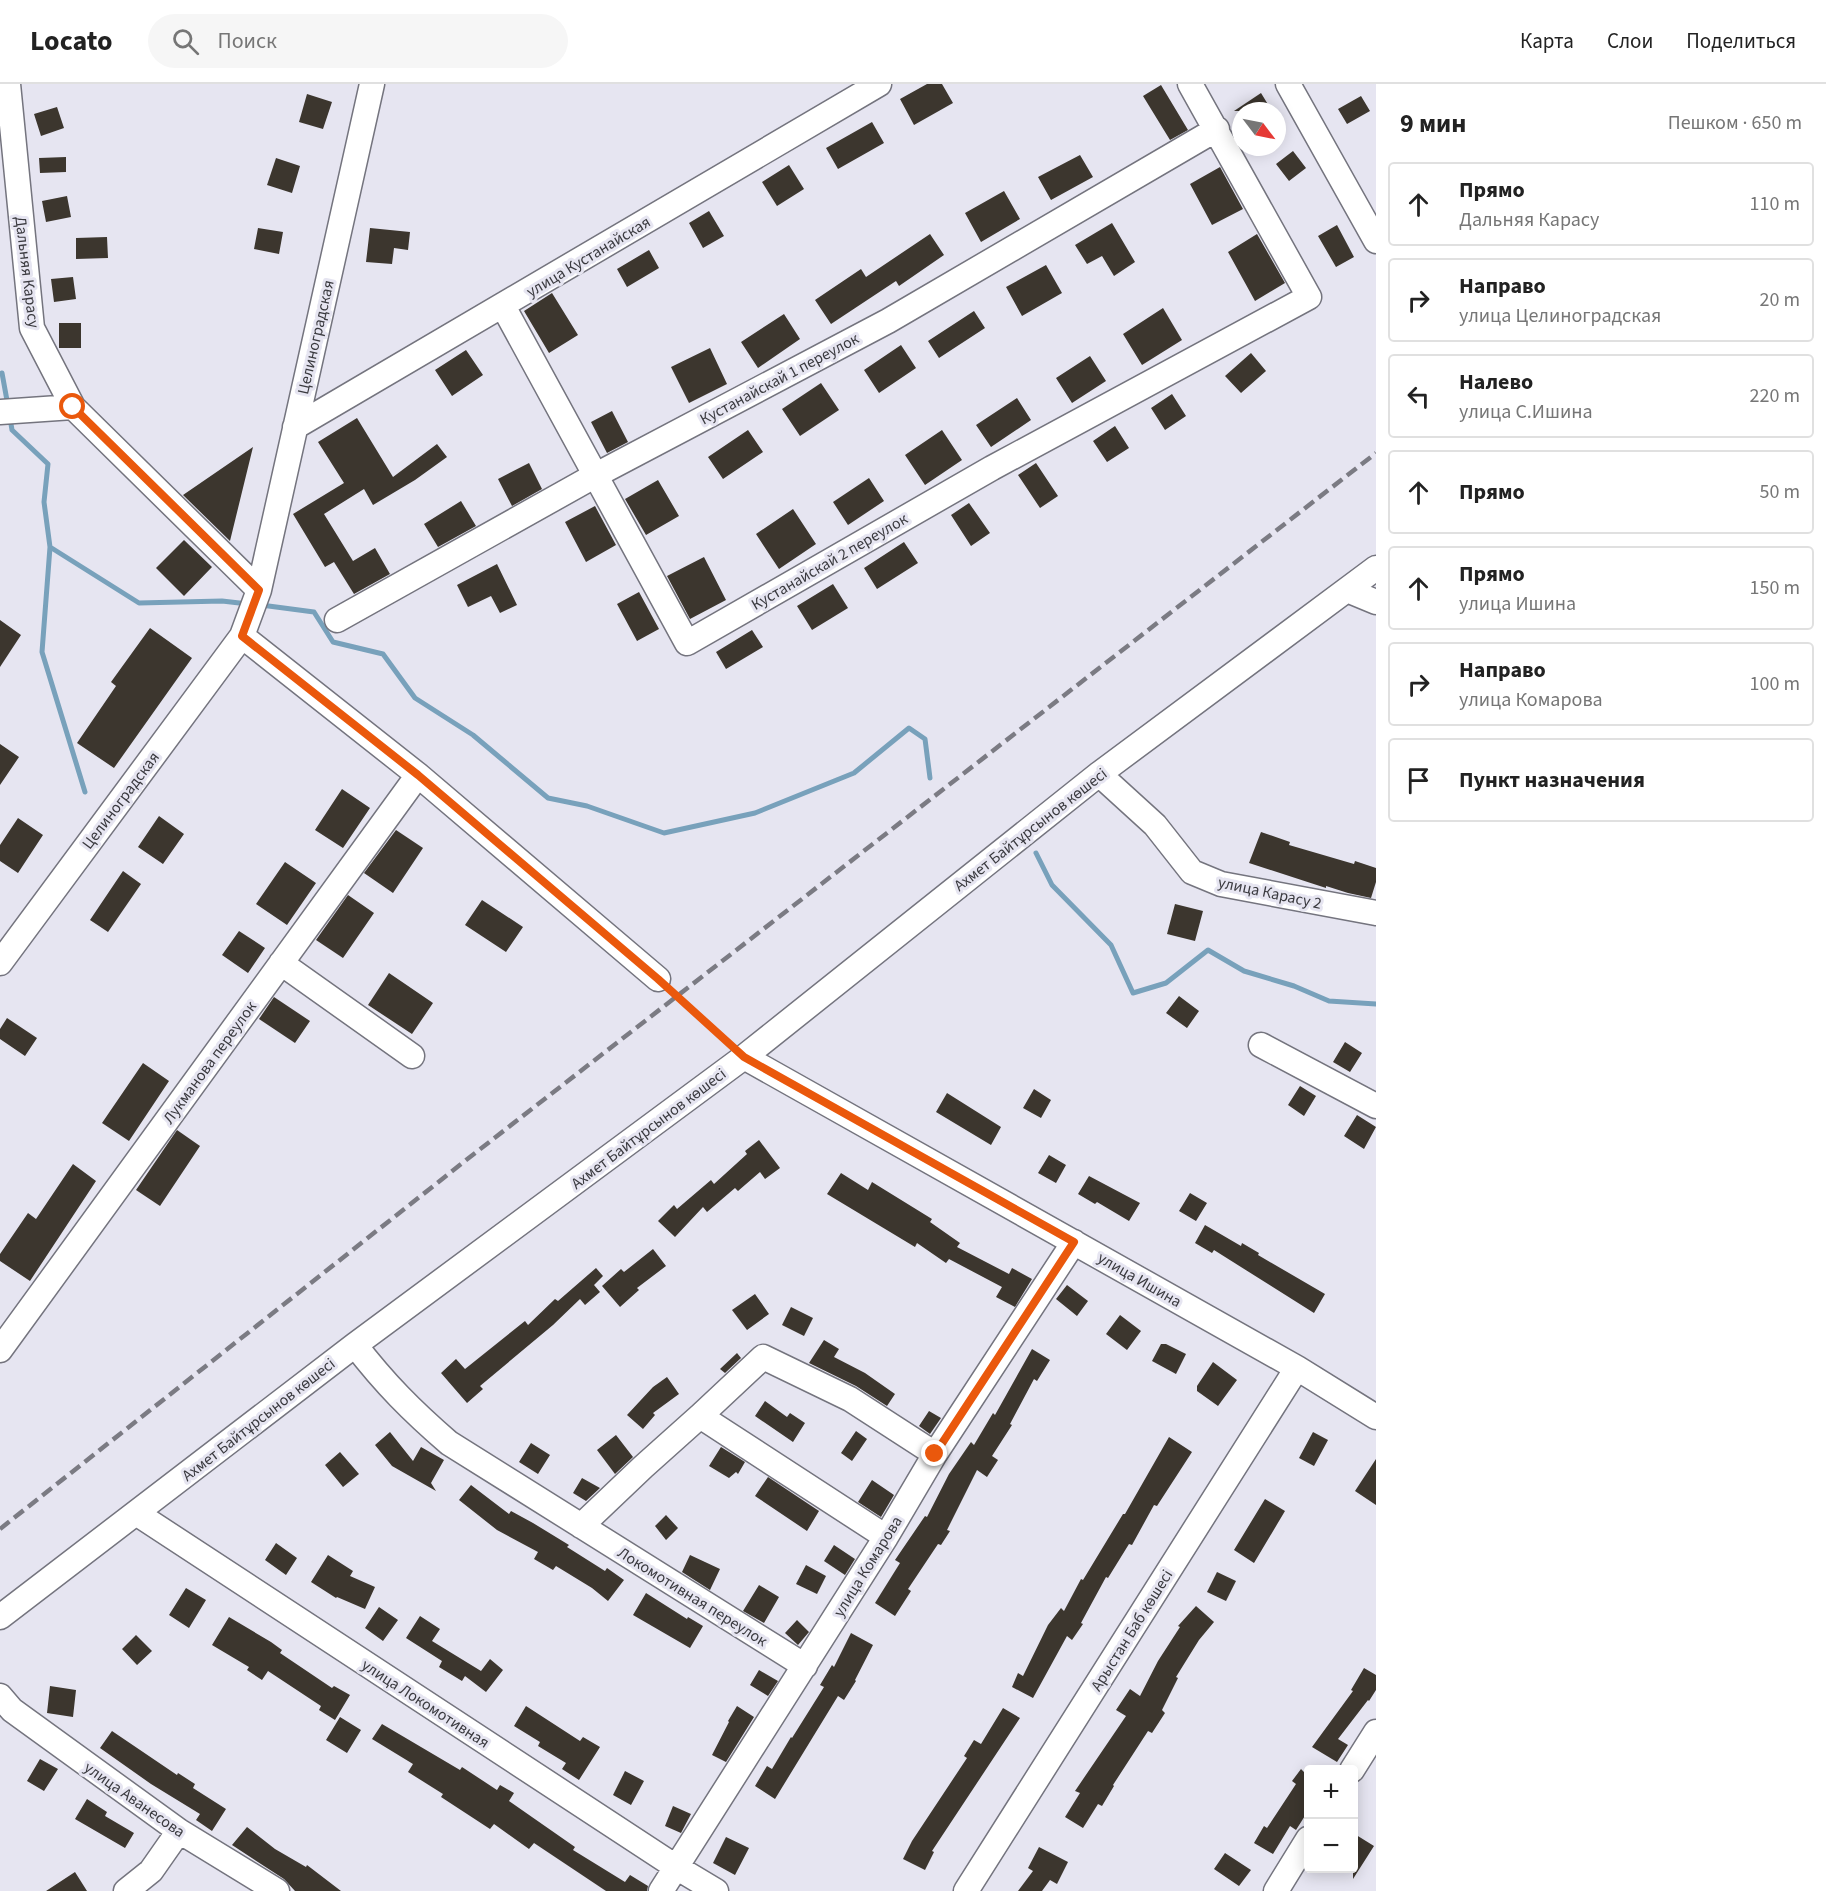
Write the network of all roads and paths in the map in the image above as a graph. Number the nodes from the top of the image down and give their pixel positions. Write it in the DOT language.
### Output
graph roads {
  1 [pos="8,84"];
  2 [pos="372,84"];
  3 [pos="879,84"];
  4 [pos="1190,84"];
  5 [pos="1288,84"];
  6 [pos="1217,129"];
  7 [pos="1376,241"];
  8 [pos="503,306"];
  9 [pos="73,407"];
  10 [pos="0,412"];
  11 [pos="295,427"];
  12 [pos="596,475"];
  13 [pos="1376,568"];
  14 [pos="259,590"];
  15 [pos="1347,590"];
  16 [pos="1376,602"];
  17 [pos="337,620"];
  18 [pos="242,636"];
  19 [pos="1099,774"];
  20 [pos="418,775"];
  21 [pos="1376,913"];
  22 [pos="0,963"];
  23 [pos="281,963"];
  24 [pos="658,979"];
  25 [pos="1261,1045"];
  26 [pos="412,1056"];
  27 [pos="744,1057"];
  28 [pos="1376,1106"];
  29 [pos="1074,1242"];
  30 [pos="355,1345"];
  31 [pos="0,1350"];
  32 [pos="1297,1368"];
  33 [pos="700,1416"];
  34 [pos="1376,1417"];
  35 [pos="935,1454"];
  36 [pos="136,1513"];
  37 [pos="581,1527"];
  38 [pos="886,1537"];
  39 [pos="0,1617"];
  40 [pos="804,1666"];
  41 [pos="0,1696"];
  42 [pos="1376,1732"];
  43 [pos="1355,1765"];
  44 [pos="179,1831"];
  45 [pos="1304,1846"];
  46 [pos="676,1867"];
  47 [pos="126,1891"];
  48 [pos="277,1891"];
  49 [pos="661,1891"];
  50 [pos="716,1891"];
  51 [pos="966,1891"];
  52 [pos="1276,1891"];
  1 -- 9 [label="street, Дальняя Карасу"];
  2 -- 11 [label="street, Целиноградская"];
  3 -- 8 [label="street, улица Кустанайская"];
  4 -- 6 [label="street"];
  5 -- 7 [label="street"];
  6 -- 12 [label="street, Кустанайскай 1 переулок"];
  6 -- 12 [label="street, Кустанайскай 2 переулок"];
  8 -- 11 [label="street, улица Кустанайская"];
  8 -- 12 [label="street, Кустанайскай 2 переулок"];
  9 -- 10 [label="street"];
  9 -- 14 [label="street, Дальняя Карасу"];
  11 -- 14 [label="street, Целиноградская"];
  12 -- 17 [label="street, Кустанайскай 1 переулок"];
  13 -- 15 [label="street, Ахмет Байтұрсынов көшесі"];
  14 -- 18 [label="street, Целиноградская"];
  15 -- 16 [label="street"];
  15 -- 19 [label="street, Ахмет Байтұрсынов көшесі"];
  18 -- 20 [label="street"];
  18 -- 22 [label="street, Целиноградская"];
  19 -- 21 [label="street, улица Карасу 2"];
  19 -- 27 [label="street, Ахмет Байтұрсынов көшесі"];
  20 -- 23 [label="street, Лукманова переулок"];
  20 -- 24 [label="street"];
  23 -- 26 [label="street"];
  23 -- 31 [label="street, Лукманова переулок"];
  24 -- 27 [label="path"];
  25 -- 28 [label="street"];
  27 -- 29 [label="street, улица Ишина"];
  27 -- 30 [label="street, Ахмет Байтұрсынов көшесі"];
  29 -- 32 [label="street, улица Ишина"];
  29 -- 35 [label="street, улица Комарова"];
  30 -- 36 [label="street, Ахмет Байтұрсынов көшесі"];
  30 -- 37 [label="street, Локомотивная переулок"];
  32 -- 34 [label="street, улица Ишина"];
  32 -- 51 [label="street, Арыстан Баб көшесі"];
  33 -- 35 [label="street"];
  33 -- 37 [label="street"];
  33 -- 38 [label="street"];
  35 -- 38 [label="street, улица Комарова"];
  36 -- 39 [label="street, Ахмет Байтұрсынов көшесі"];
  36 -- 46 [label="street, улица Локомотивная"];
  37 -- 40 [label="street, Локомотивная переулок"];
  38 -- 40 [label="street, улица Комарова"];
  40 -- 46 [label="street, улица Комарова"];
  41 -- 44 [label="street, улица Аванесова"];
  42 -- 43 [label="street"];
  44 -- 47 [label="street"];
  44 -- 48 [label="street, улица Аванесова"];
  45 -- 52 [label="street"];
  46 -- 49 [label="street, улица Комарова"];
  46 -- 50 [label="street, улица Локомотивная"];
}
